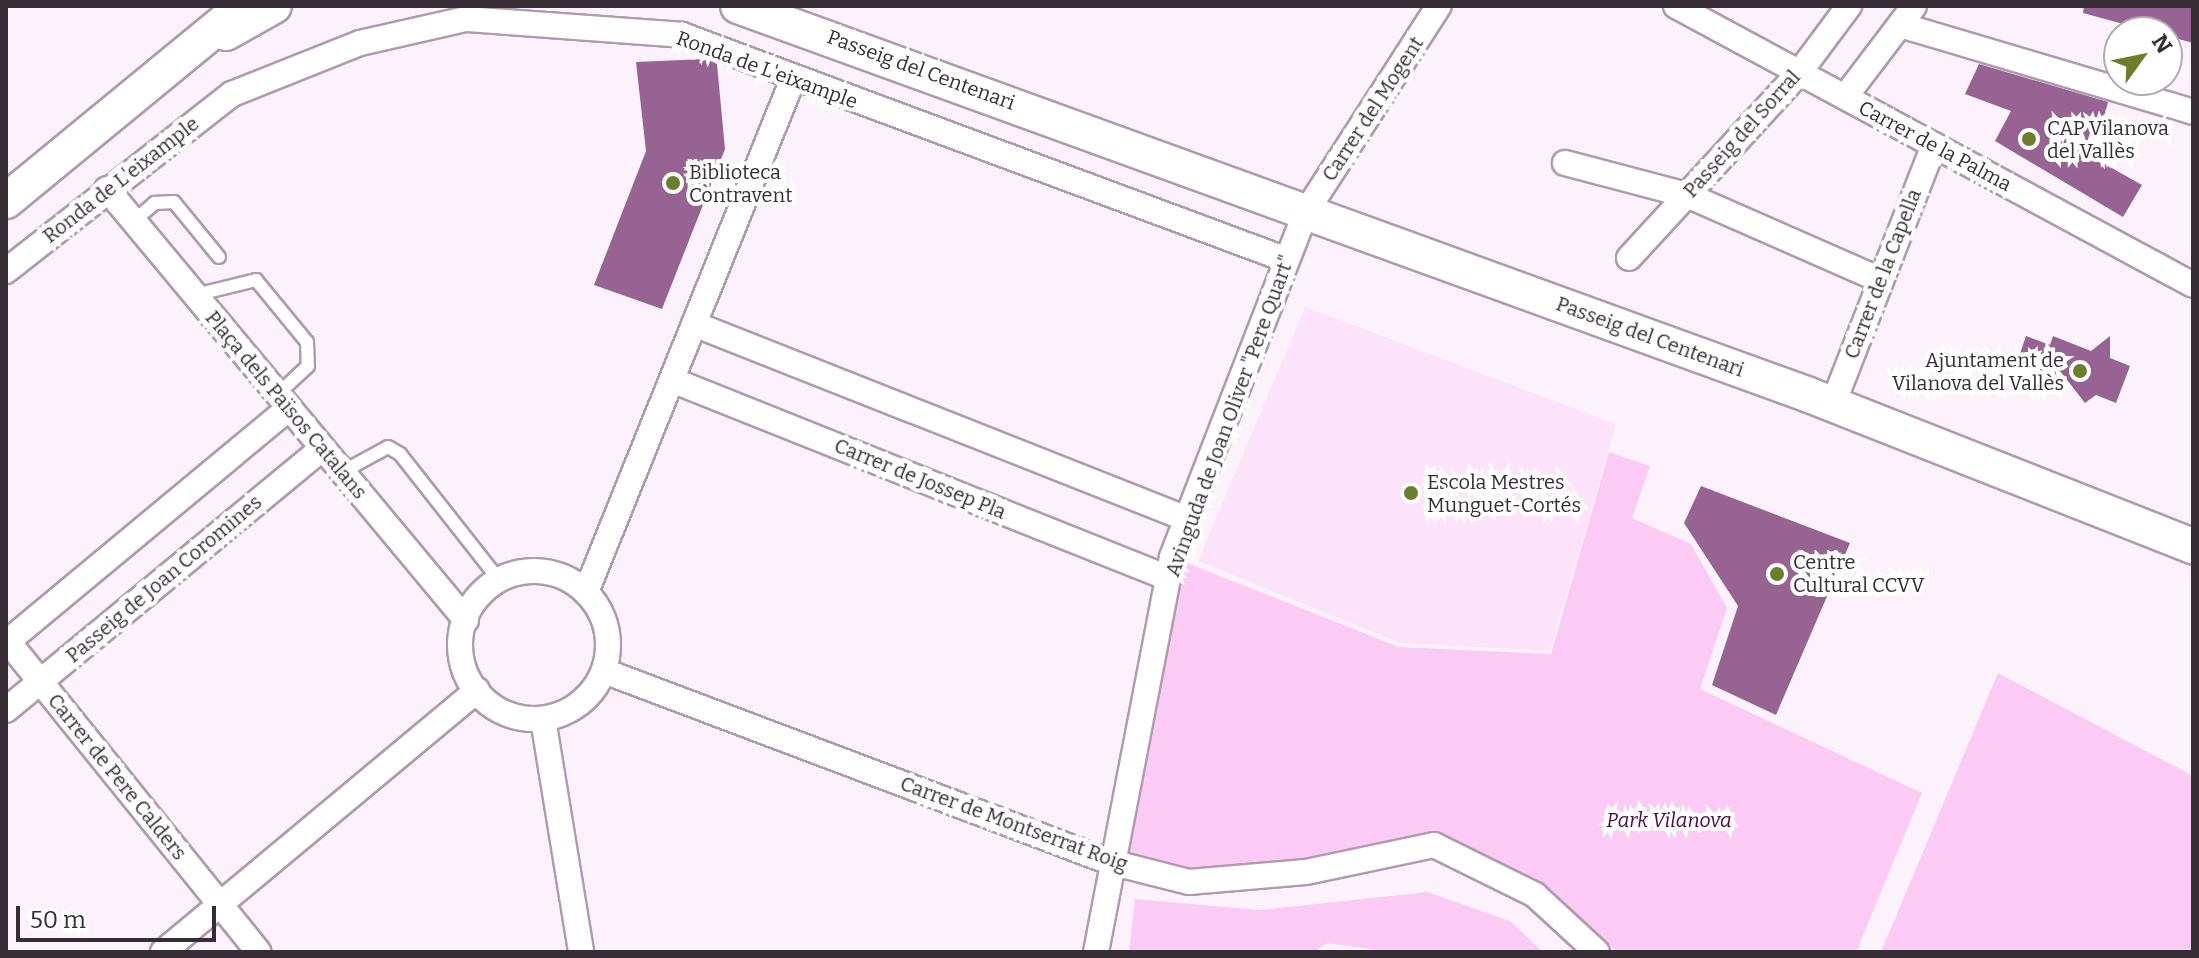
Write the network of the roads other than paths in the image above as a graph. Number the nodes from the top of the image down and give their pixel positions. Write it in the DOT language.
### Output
graph roads {
  1 [pos="243,6"];
  2 [pos="274,6"];
  3 [pos="738,6"];
  4 [pos="791,6"];
  5 [pos="1439,6"];
  6 [pos="1676,6"];
  7 [pos="1849,6"];
  8 [pos="1907,16"];
  9 [pos="184,57"];
  10 [pos="1799,73"];
  11 [pos="793,79"];
  12 [pos="1845,97"];
  13 [pos="2193,112"];
  14 [pos="1104,135"];
  15 [pos="1934,145"];
  16 [pos="1565,163"];
  17 [pos="107,189"];
  18 [pos="1687,195"];
  19 [pos="6,201"];
  20 [pos="1306,212"];
  21 [pos="134,221"];
  22 [pos="219,257"];
  23 [pos="1629,258"];
  24 [pos="1287,260"];
  25 [pos="6,271"];
  26 [pos="1881,280"];
  27 [pos="2193,285"];
  28 [pos="195,295"];
  29 [pos="694,324"];
  30 [pos="672,380"];
  31 [pos="283,401"];
  32 [pos="1833,404"];
  33 [pos="323,448"];
  34 [pos="342,472"];
  35 [pos="1187,519"];
  36 [pos="2193,546"];
  37 [pos="1168,578"];
  38 [pos="499,580"];
  39 [pos="586,592"];
  40 [pos="466,620"];
  41 [pos="7,641"];
  42 [pos="604,671"];
  43 [pos="41,682"];
  44 [pos="477,690"];
  45 [pos="6,710"];
  46 [pos="543,719"];
  47 [pos="1110,862"];
  48 [pos="220,905"];
  49 [pos="163,952"];
  50 [pos="259,952"];
  51 [pos="581,952"];
  52 [pos="1096,952"];
  53 [pos="1597,952"];
  1 -- 9 [label="street"];
  2 -- 9 [label="street"];
  3 -- 14 [label="street, Passeig del Centenari"];
  4 -- 14 [label="street, Passeig del Centenari"];
  5 -- 20 [label="street, Carrer del Mogent"];
  6 -- 10 [label="street, Carrer de la Palma"];
  7 -- 10 [label="street, Passeig del Sorral"];
  8 -- 12 [label="street"];
  8 -- 13 [label="street"];
  9 -- 19 [label="street"];
  10 -- 12 [label="street, Carrer de la Palma"];
  10 -- 18 [label="street, Passeig del Sorral"];
  11 -- 17 [label="street, Ronda de L'eixample"];
  11 -- 24 [label="street, Ronda de L'eixample"];
  11 -- 29 [label="street"];
  12 -- 15 [label="street, Carrer de la Palma"];
  14 -- 20 [label="street, Passeig del Centenari"];
  15 -- 26 [label="street, Carrer de la Capella"];
  15 -- 27 [label="street, Carrer de la Palma"];
  16 -- 18 [label="street"];
  17 -- 21 [label="street, Plaça dels Països Catalans"];
  17 -- 25 [label="street, Ronda de L'eixample"];
  18 -- 23 [label="street, Passeig del Sorral"];
  18 -- 26 [label="street"];
  20 -- 24 [label="street, Avinguda de Joan Oliver \"Pere Quart\""];
  20 -- 32 [label="street, Passeig del Centenari"];
  21 -- 22 [label="lane"];
  21 -- 28 [label="street, Plaça dels Països Catalans"];
  24 -- 35 [label="street, Avinguda de Joan Oliver \"Pere Quart\""];
  26 -- 32 [label="street, Carrer de la Capella"];
  28 -- 31 [label="street, Plaça dels Països Catalans"];
  28 -- 31 [label="lane"];
  29 -- 30 [label="street"];
  29 -- 35 [label="street"];
  30 -- 37 [label="street, Carrer de Jossep Pla"];
  30 -- 39 [label="street"];
  31 -- 33 [label="street, Plaça dels Països Catalans"];
  31 -- 41 [label="street"];
  32 -- 36 [label="street, Passeig del Centenari"];
  33 -- 34 [label="street, Plaça dels Països Catalans"];
  33 -- 43 [label="street, Passeig de Joan Coromines"];
  34 -- 38 [label="lane"];
  34 -- 40 [label="street, Plaça dels Països Catalans"];
  35 -- 37 [label="street, Avinguda de Joan Oliver \"Pere Quart\""];
  37 -- 47 [label="street, Avinguda de Joan Oliver \"Pere Quart\""];
  38 -- 39 [label="street"];
  38 -- 40 [label="street"];
  39 -- 42 [label="street"];
  40 -- 44 [label="street"];
  41 -- 43 [label="street, Carrer de Pere Calders"];
  42 -- 46 [label="street"];
  42 -- 47 [label="street, Carrer de Montserrat Roig"];
  43 -- 45 [label="street, Passeig de Joan Coromines"];
  43 -- 48 [label="street, Carrer de Pere Calders"];
  44 -- 46 [label="street"];
  44 -- 48 [label="street"];
  46 -- 51 [label="street"];
  47 -- 52 [label="street, Avinguda de Joan Oliver \"Pere Quart\""];
  47 -- 53 [label="street, Carrer de Montserrat Roig"];
  48 -- 49 [label="street"];
  48 -- 50 [label="street, Carrer de Pere Calders"];
}
